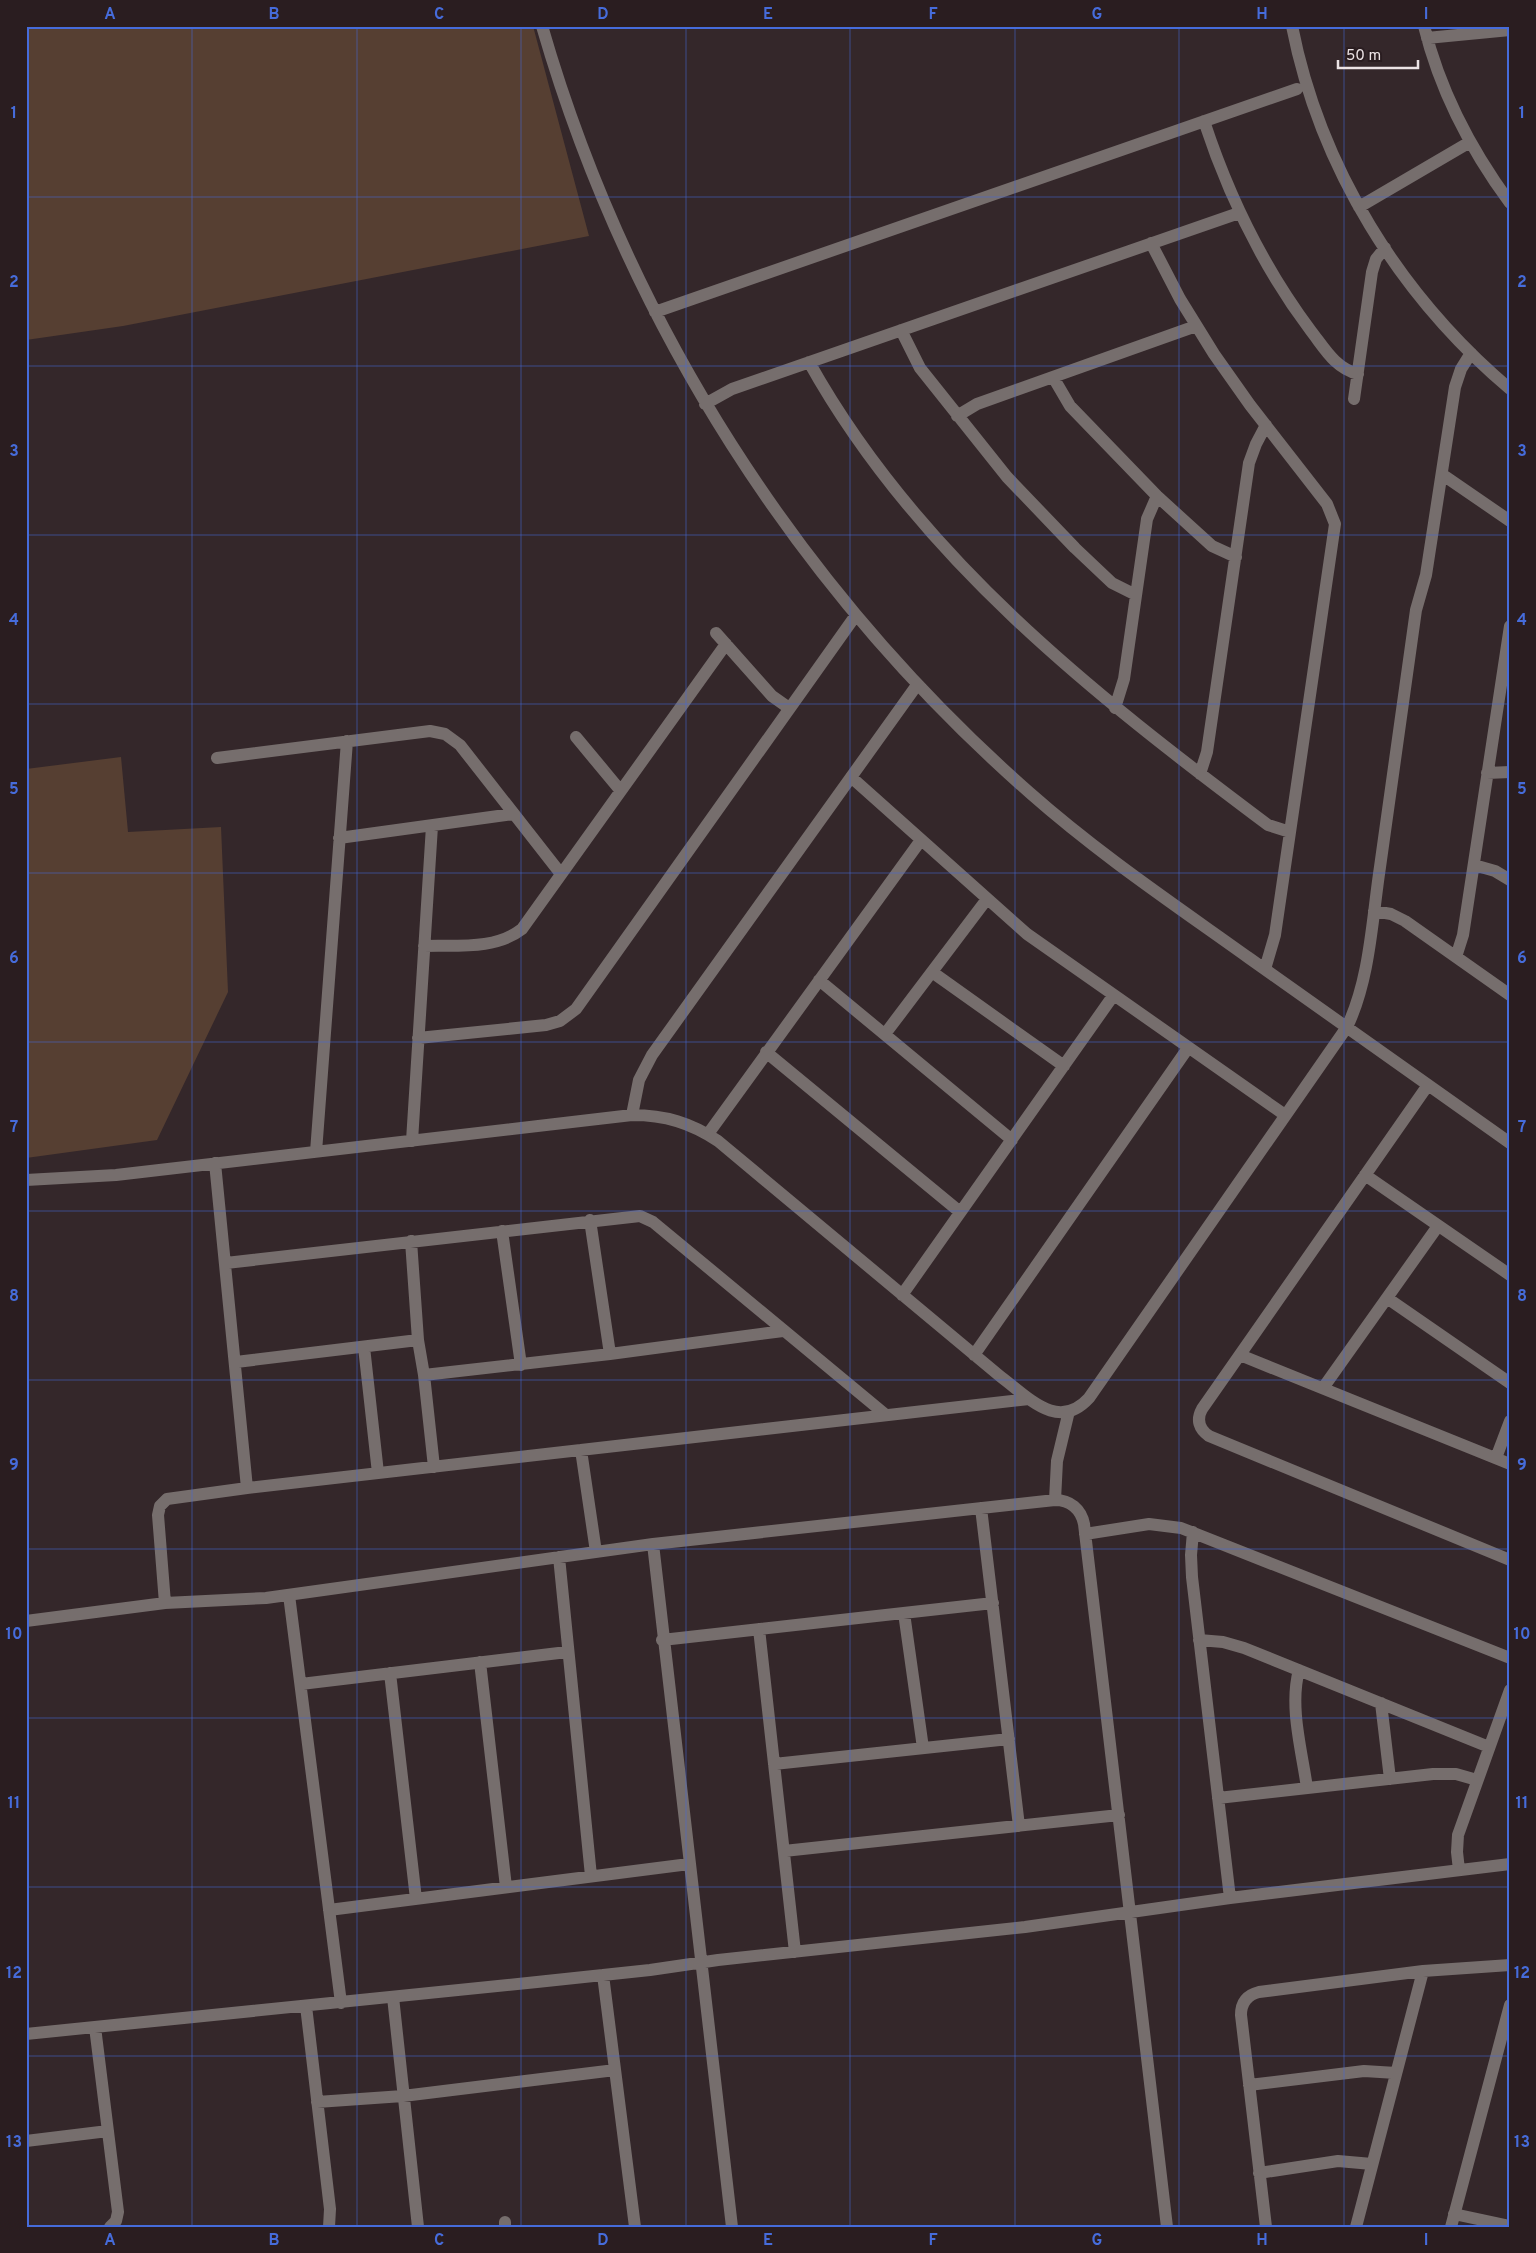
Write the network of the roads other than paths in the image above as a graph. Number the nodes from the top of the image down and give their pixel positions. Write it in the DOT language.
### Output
graph roads {
  1 [pos="542,26"];
  2 [pos="1292,26"];
  3 [pos="1510,30"];
  4 [pos="1425,32"];
  5 [pos="1297,89"];
  6 [pos="1204,122"];
  7 [pos="1470,142"];
  8 [pos="1510,204"];
  9 [pos="1359,207"];
  10 [pos="1239,213"];
  11 [pos="1151,243"];
  12 [pos="1385,248"];
  13 [pos="655,312"];
  14 [pos="1196,326"];
  15 [pos="901,330"];
  16 [pos="1471,353"];
  17 [pos="809,362"];
  18 [pos="1358,374"];
  19 [pos="1052,377"];
  20 [pos="1510,389"];
  21 [pos="1354,399"];
  22 [pos="705,404"];
  23 [pos="957,416"];
  24 [pos="1266,425"];
  25 [pos="1443,475"];
  26 [pos="1157,496"];
  27 [pos="1510,521"];
  28 [pos="1236,557"];
  29 [pos="1136,595"];
  30 [pos="856,616"];
  31 [pos="1509,629"];
  32 [pos="716,633"];
  33 [pos="726,644"];
  34 [pos="917,685"];
  35 [pos="788,708"];
  36 [pos="1115,708"];
  37 [pos="576,737"];
  38 [pos="346,742"];
  39 [pos="217,758"];
  40 [pos="1510,772"];
  41 [pos="1200,774"];
  42 [pos="1488,774"];
  43 [pos="851,777"];
  44 [pos="620,790"];
  45 [pos="513,814"];
  46 [pos="432,826"];
  47 [pos="1290,832"];
  48 [pos="339,838"];
  49 [pos="921,840"];
  50 [pos="1474,865"];
  51 [pos="561,874"];
  52 [pos="1510,880"];
  53 [pos="987,899"];
  54 [pos="1374,910"];
  55 [pos="424,946"];
  56 [pos="1456,957"];
  57 [pos="1265,969"];
  58 [pos="932,972"];
  59 [pos="820,980"];
  60 [pos="1510,995"];
  61 [pos="1113,996"];
  62 [pos="1346,1027"];
  63 [pos="885,1034"];
  64 [pos="418,1038"];
  65 [pos="1188,1048"];
  66 [pos="766,1052"];
  67 [pos="1064,1066"];
  68 [pos="1428,1085"];
  69 [pos="632,1114"];
  70 [pos="1285,1115"];
  71 [pos="708,1134"];
  72 [pos="412,1140"];
  73 [pos="1012,1140"];
  74 [pos="1510,1144"];
  75 [pos="316,1152"];
  76 [pos="215,1163"];
  77 [pos="1365,1175"];
  78 [pos="26,1180"];
  79 [pos="960,1212"];
  80 [pos="590,1220"];
  81 [pos="1438,1226"];
  82 [pos="502,1231"];
  83 [pos="411,1241"];
  84 [pos="226,1263"];
  85 [pos="1510,1275"];
  86 [pos="902,1295"];
  87 [pos="1387,1298"];
  88 [pos="783,1331"];
  89 [pos="418,1340"];
  90 [pos="364,1347"];
  91 [pos="610,1354"];
  92 [pos="974,1355"];
  93 [pos="1240,1355"];
  94 [pos="236,1362"];
  95 [pos="521,1365"];
  96 [pos="424,1375"];
  97 [pos="1510,1383"];
  98 [pos="1323,1388"];
  99 [pos="1029,1398"];
  100 [pos="1069,1412"];
  101 [pos="886,1415"];
  102 [pos="1510,1421"];
  103 [pos="581,1450"];
  104 [pos="1496,1458"];
  105 [pos="1510,1464"];
  106 [pos="434,1467"];
  107 [pos="378,1473"];
  108 [pos="248,1488"];
  109 [pos="1055,1500"];
  110 [pos="982,1508"];
  111 [pos="1193,1532"];
  112 [pos="1085,1534"];
  113 [pos="653,1544"];
  114 [pos="596,1552"];
  115 [pos="559,1557"];
  116 [pos="1510,1560"];
  117 [pos="289,1595"];
  118 [pos="165,1603"];
  119 [pos="992,1603"];
  120 [pos="904,1613"];
  121 [pos="26,1620"];
  122 [pos="759,1629"];
  123 [pos="662,1640"];
  124 [pos="1199,1640"];
  125 [pos="567,1652"];
  126 [pos="1510,1658"];
  127 [pos="480,1662"];
  128 [pos="1299,1670"];
  129 [pos="390,1673"];
  130 [pos="301,1684"];
  131 [pos="1510,1690"];
  132 [pos="1381,1703"];
  133 [pos="1009,1739"];
  134 [pos="1489,1747"];
  135 [pos="923,1748"];
  136 [pos="774,1764"];
  137 [pos="1390,1779"];
  138 [pos="1478,1780"];
  139 [pos="1307,1788"];
  140 [pos="1218,1798"];
  141 [pos="1119,1815"];
  142 [pos="1019,1826"];
  143 [pos="784,1852"];
  144 [pos="689,1864"];
  145 [pos="1510,1864"];
  146 [pos="1459,1870"];
  147 [pos="591,1876"];
  148 [pos="506,1887"];
  149 [pos="1230,1898"];
  150 [pos="416,1899"];
  151 [pos="329,1910"];
  152 [pos="1130,1911"];
  153 [pos="795,1952"];
  154 [pos="700,1962"];
  155 [pos="1510,1965"];
  156 [pos="1423,1972"];
  157 [pos="603,1975"];
  158 [pos="393,1997"];
  159 [pos="341,2003"];
  160 [pos="1510,2005"];
  161 [pos="306,2006"];
  162 [pos="95,2027"];
  163 [pos="26,2034"];
  164 [pos="615,2070"];
  165 [pos="1396,2073"];
  166 [pos="1249,2085"];
  167 [pos="403,2096"];
  168 [pos="317,2102"];
  169 [pos="108,2131"];
  170 [pos="26,2141"];
  171 [pos="1372,2164"];
  172 [pos="1259,2173"];
  173 [pos="1454,2214"];
  174 [pos="1510,2226"];
  175 [pos="110,2227"];
  176 [pos="329,2227"];
  177 [pos="418,2227"];
  178 [pos="635,2227"];
  179 [pos="732,2227"];
  180 [pos="1167,2227"];
  181 [pos="1266,2227"];
  182 [pos="1356,2227"];
  183 [pos="1451,2227"];
  1 -- 13 [label="street"];
  2 -- 9 [label="street"];
  3 -- 4 [label="street"];
  4 -- 7 [label="street"];
  5 -- 6 [label="street"];
  6 -- 10 [label="street"];
  6 -- 13 [label="street"];
  7 -- 8 [label="street"];
  7 -- 9 [label="street"];
  9 -- 12 [label="street"];
  10 -- 11 [label="street"];
  10 -- 18 [label="street"];
  11 -- 14 [label="street"];
  11 -- 15 [label="street"];
  12 -- 16 [label="street"];
  12 -- 18 [label="street"];
  13 -- 22 [label="street"];
  14 -- 19 [label="street"];
  14 -- 24 [label="street"];
  15 -- 17 [label="street"];
  15 -- 23 [label="street"];
  16 -- 20 [label="street"];
  16 -- 25 [label="street"];
  17 -- 22 [label="street"];
  17 -- 36 [label="street"];
  18 -- 21 [label="street"];
  19 -- 23 [label="street"];
  19 -- 26 [label="street"];
  22 -- 30 [label="street"];
  23 -- 29 [label="street"];
  24 -- 28 [label="street"];
  24 -- 47 [label="street"];
  25 -- 27 [label="street"];
  25 -- 54 [label="street"];
  26 -- 28 [label="street"];
  26 -- 29 [label="street"];
  28 -- 41 [label="street"];
  29 -- 36 [label="street"];
  30 -- 34 [label="street"];
  30 -- 35 [label="street"];
  31 -- 42 [label="street"];
  32 -- 33 [label="street"];
  33 -- 35 [label="street"];
  33 -- 44 [label="street"];
  34 -- 43 [label="street"];
  34 -- 57 [label="street"];
  35 -- 64 [label="street"];
  36 -- 41 [label="street"];
  37 -- 44 [label="street"];
  38 -- 39 [label="street"];
  38 -- 45 [label="street"];
  38 -- 48 [label="street"];
  40 -- 42 [label="street"];
  41 -- 47 [label="street"];
  42 -- 50 [label="street"];
  43 -- 49 [label="street"];
  43 -- 69 [label="street"];
  44 -- 51 [label="street"];
  45 -- 46 [label="street"];
  45 -- 51 [label="street"];
  46 -- 48 [label="street"];
  46 -- 55 [label="street"];
  47 -- 57 [label="street"];
  48 -- 75 [label="street"];
  49 -- 53 [label="street"];
  49 -- 59 [label="street"];
  50 -- 52 [label="street"];
  50 -- 56 [label="street"];
  51 -- 55 [label="street"];
  53 -- 58 [label="street"];
  53 -- 61 [label="street"];
  54 -- 56 [label="street"];
  54 -- 62 [label="street"];
  55 -- 64 [label="street"];
  56 -- 60 [label="street"];
  57 -- 62 [label="street"];
  58 -- 63 [label="street"];
  58 -- 67 [label="street"];
  59 -- 63 [label="street"];
  59 -- 66 [label="street"];
  61 -- 65 [label="street"];
  61 -- 67 [label="street"];
  62 -- 68 [label="street"];
  62 -- 70 [label="street"];
  63 -- 73 [label="street"];
  64 -- 72 [label="street"];
  65 -- 70 [label="street"];
  65 -- 92 [label="street"];
  66 -- 71 [label="street"];
  66 -- 79 [label="street"];
  67 -- 73 [label="street"];
  68 -- 74 [label="street"];
  68 -- 77 [label="street"];
  69 -- 71 [label="street"];
  69 -- 72 [label="street"];
  70 -- 100 [label="street"];
  71 -- 86 [label="street"];
  72 -- 75 [label="street"];
  73 -- 79 [label="street"];
  75 -- 76 [label="street"];
  76 -- 78 [label="street"];
  76 -- 84 [label="street"];
  77 -- 81 [label="street"];
  77 -- 93 [label="street"];
  79 -- 86 [label="street"];
  80 -- 82 [label="street"];
  80 -- 88 [label="street"];
  80 -- 91 [label="street"];
  81 -- 85 [label="street"];
  81 -- 87 [label="street"];
  82 -- 83 [label="street"];
  82 -- 95 [label="street"];
  83 -- 84 [label="street"];
  83 -- 89 [label="street"];
  84 -- 94 [label="street"];
  86 -- 92 [label="street"];
  87 -- 97 [label="street"];
  87 -- 98 [label="street"];
  88 -- 91 [label="street"];
  88 -- 101 [label="street"];
  89 -- 90 [label="street"];
  89 -- 96 [label="street"];
  90 -- 94 [label="street"];
  90 -- 107 [label="street"];
  91 -- 95 [label="street"];
  92 -- 99 [label="street"];
  93 -- 98 [label="street"];
  93 -- 116 [label="street"];
  94 -- 108 [label="street"];
  95 -- 96 [label="street"];
  96 -- 106 [label="street"];
  98 -- 104 [label="street"];
  99 -- 100 [label="street"];
  99 -- 101 [label="street"];
  100 -- 109 [label="street"];
  101 -- 103 [label="street"];
  102 -- 104 [label="street"];
  103 -- 106 [label="street"];
  103 -- 114 [label="street"];
  104 -- 105 [label="street"];
  106 -- 107 [label="street"];
  107 -- 108 [label="street"];
  108 -- 118 [label="street"];
  109 -- 110 [label="street"];
  109 -- 112 [label="street"];
  110 -- 113 [label="street"];
  110 -- 119 [label="street"];
  111 -- 112 [label="street"];
  111 -- 124 [label="street"];
  111 -- 126 [label="street"];
  112 -- 141 [label="street"];
  113 -- 114 [label="street"];
  113 -- 123 [label="street"];
  114 -- 115 [label="street"];
  115 -- 117 [label="street"];
  115 -- 125 [label="street"];
  117 -- 118 [label="street"];
  117 -- 130 [label="street"];
  118 -- 121 [label="street"];
  119 -- 120 [label="street"];
  119 -- 133 [label="street"];
  120 -- 122 [label="street"];
  120 -- 135 [label="street"];
  122 -- 123 [label="street"];
  122 -- 136 [label="street"];
  123 -- 144 [label="street"];
  124 -- 128 [label="street"];
  124 -- 140 [label="street"];
  125 -- 127 [label="street"];
  125 -- 147 [label="street"];
  127 -- 129 [label="street"];
  127 -- 148 [label="street"];
  128 -- 132 [label="street"];
  128 -- 139 [label="street"];
  129 -- 130 [label="street"];
  129 -- 150 [label="street"];
  130 -- 151 [label="street"];
  131 -- 134 [label="street"];
  132 -- 134 [label="street"];
  132 -- 137 [label="street"];
  133 -- 135 [label="street"];
  133 -- 142 [label="street"];
  134 -- 138 [label="street"];
  135 -- 136 [label="street"];
  136 -- 143 [label="street"];
  137 -- 138 [label="street"];
  137 -- 139 [label="street"];
  138 -- 146 [label="street"];
  139 -- 140 [label="street"];
  140 -- 149 [label="street"];
  141 -- 142 [label="street"];
  141 -- 152 [label="street"];
  142 -- 143 [label="street"];
  143 -- 153 [label="street"];
  144 -- 147 [label="street"];
  144 -- 154 [label="street"];
  145 -- 146 [label="street"];
  146 -- 149 [label="street"];
  147 -- 148 [label="street"];
  148 -- 150 [label="street"];
  149 -- 152 [label="street"];
  150 -- 151 [label="street"];
  151 -- 159 [label="street"];
  152 -- 153 [label="street"];
  152 -- 180 [label="street"];
  153 -- 154 [label="street"];
  154 -- 157 [label="street"];
  154 -- 179 [label="street"];
  155 -- 156 [label="street"];
  156 -- 165 [label="street"];
  156 -- 166 [label="street"];
  157 -- 158 [label="street"];
  157 -- 164 [label="street"];
  158 -- 159 [label="street"];
  158 -- 167 [label="street"];
  159 -- 161 [label="street"];
  160 -- 173 [label="street"];
  161 -- 162 [label="street"];
  161 -- 168 [label="street"];
  162 -- 163 [label="street"];
  162 -- 169 [label="street"];
  164 -- 167 [label="street"];
  164 -- 178 [label="street"];
  165 -- 166 [label="street"];
  165 -- 171 [label="street"];
  166 -- 172 [label="street"];
  167 -- 168 [label="street"];
  167 -- 177 [label="street"];
  168 -- 176 [label="street"];
  169 -- 170 [label="street"];
  169 -- 175 [label="street"];
  171 -- 172 [label="street"];
  171 -- 182 [label="street"];
  172 -- 181 [label="street"];
  173 -- 174 [label="street"];
  173 -- 183 [label="street"];
}
